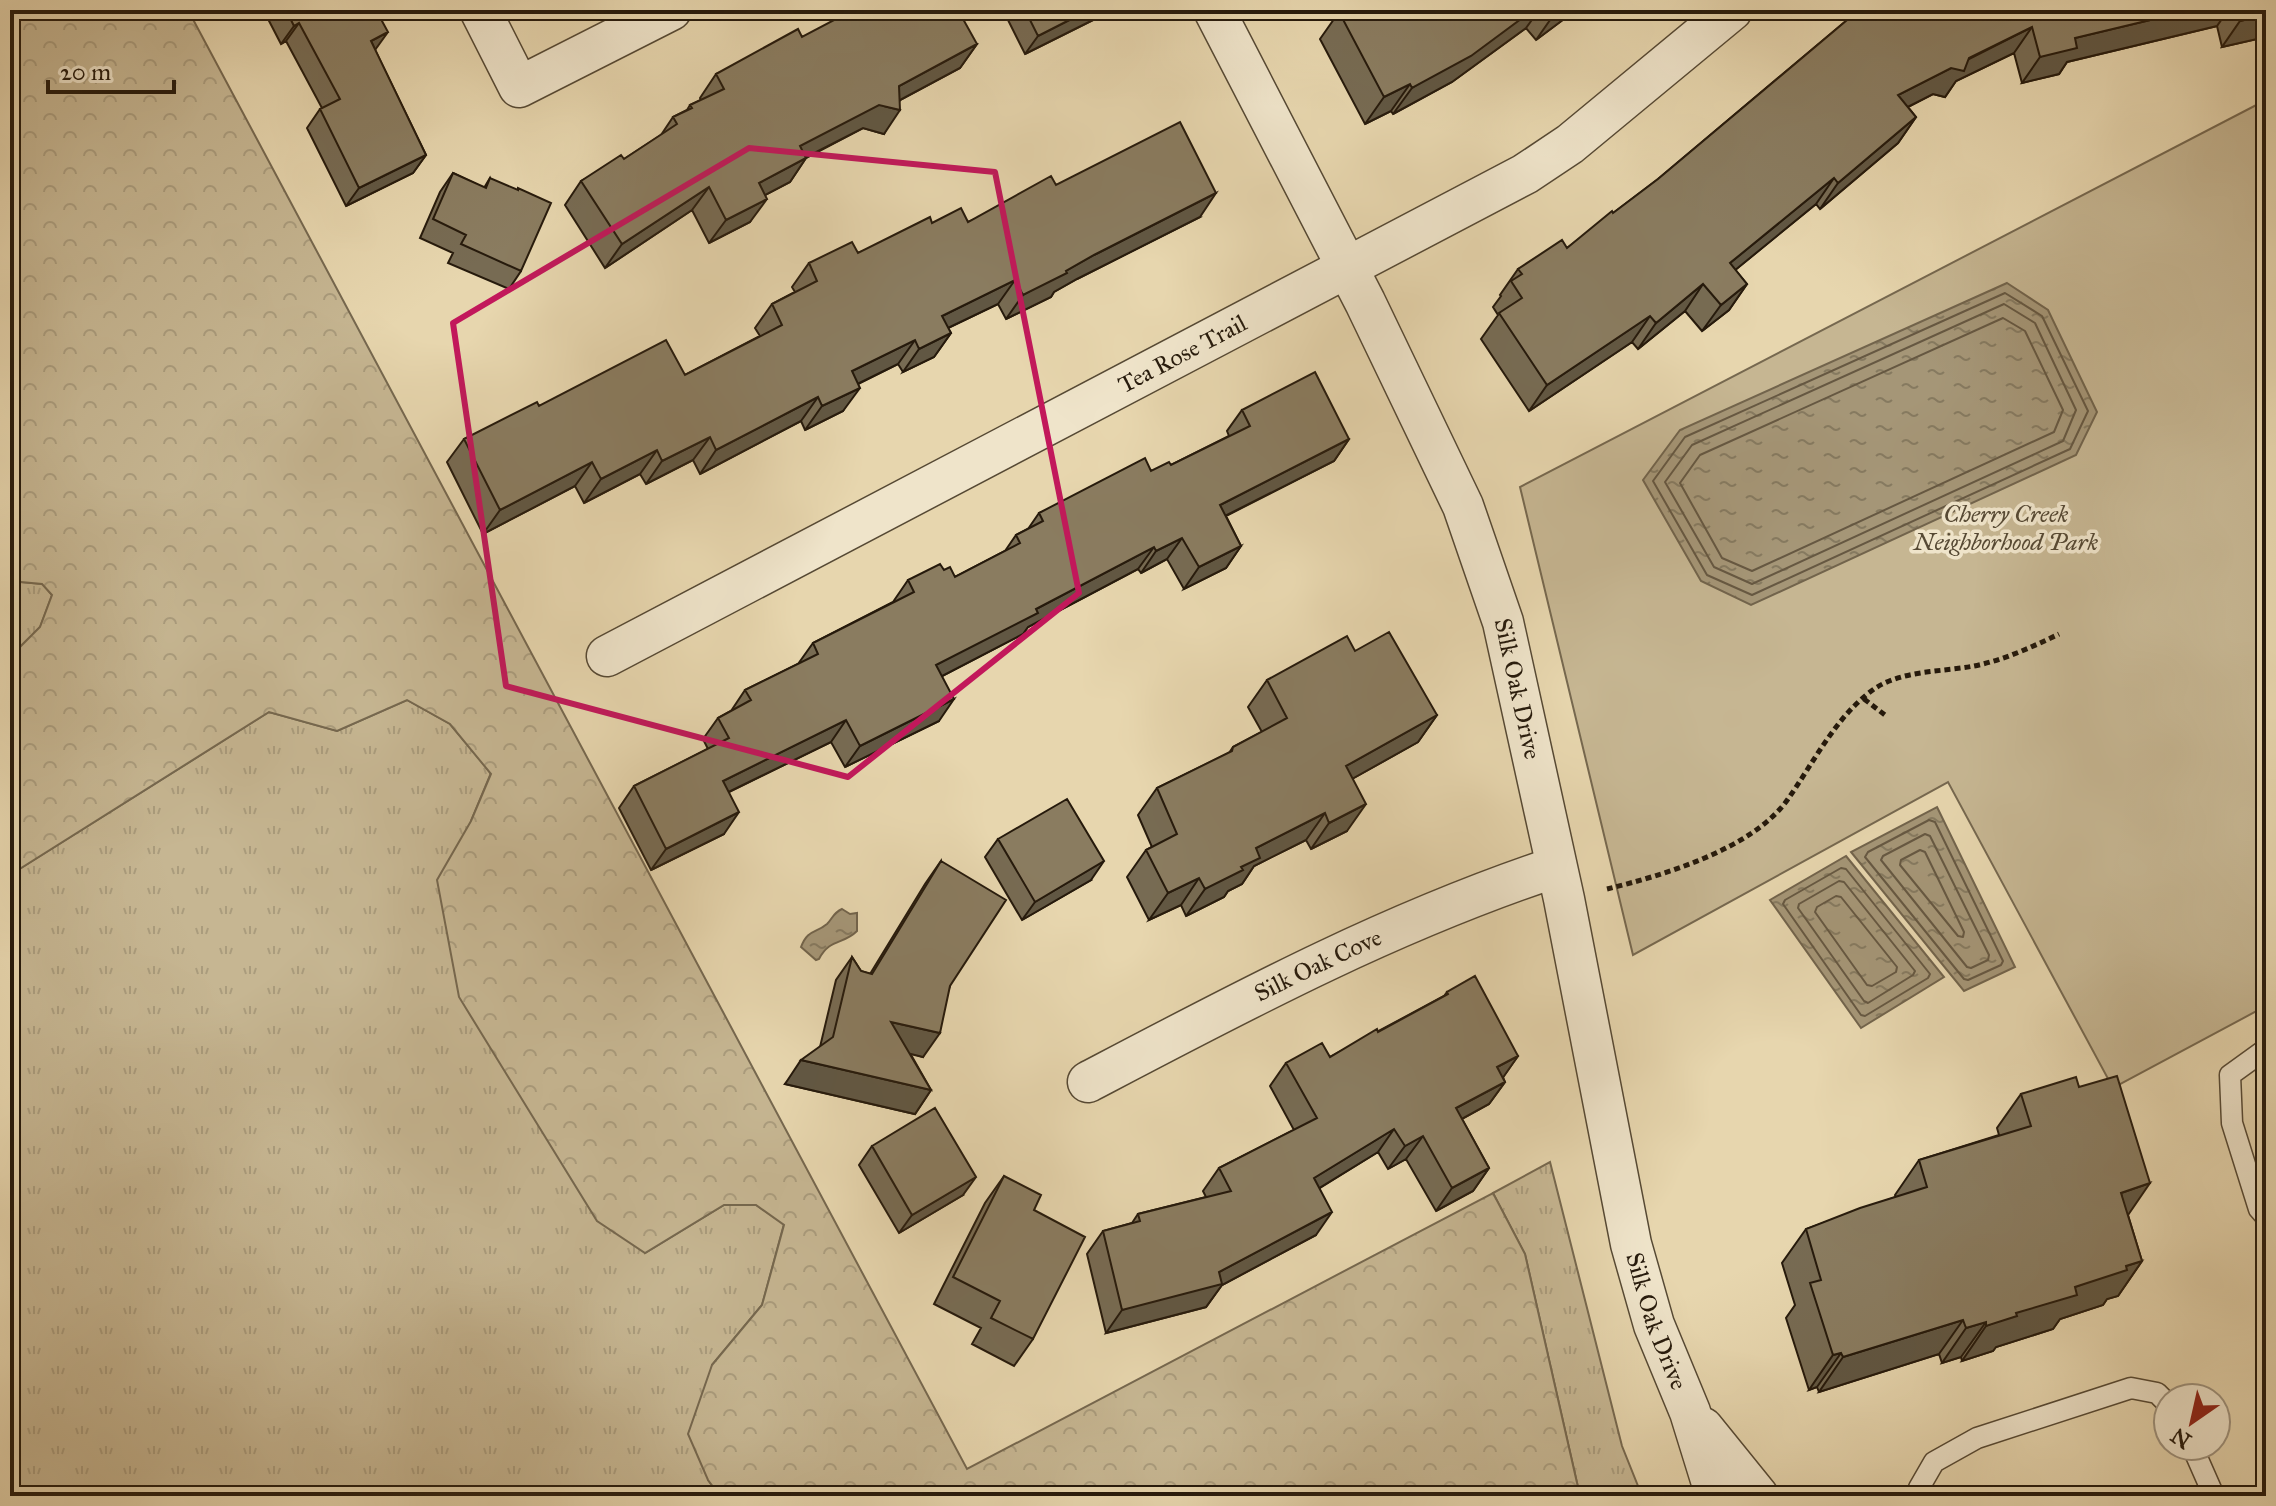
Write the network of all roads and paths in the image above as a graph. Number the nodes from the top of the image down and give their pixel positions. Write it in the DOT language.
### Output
graph roads {
  1 [pos="480,10"];
  2 [pos="671,10"];
  3 [pos="1214,10"];
  4 [pos="1732,10"];
  5 [pos="1348,269"];
  6 [pos="2059,634"];
  7 [pos="607,656"];
  8 [pos="1864,699"];
  9 [pos="1885,715"];
  10 [pos="1556,867"];
  11 [pos="1607,889"];
  12 [pos="2266,1049"];
  13 [pos="1088,1082"];
  14 [pos="2266,1217"];
  15 [pos="2152,1392"];
  16 [pos="1690,1412"];
  17 [pos="2199,1462"];
  18 [pos="1716,1496"];
  19 [pos="1758,1496"];
  20 [pos="1919,1496"];
  21 [pos="2214,1496"];
  1 -- 2 [label="street"];
  3 -- 5 [label="street, Silk Oak Drive"];
  4 -- 5 [label="street, Tea Rose Trail"];
  5 -- 7 [label="street, Tea Rose Trail"];
  5 -- 10 [label="street, Silk Oak Drive"];
  6 -- 8 [label="path"];
  8 -- 9 [label="path"];
  8 -- 11 [label="path"];
  10 -- 13 [label="street, Silk Oak Cove"];
  10 -- 16 [label="street, Silk Oak Drive"];
  12 -- 14 [label="lane"];
  15 -- 20 [label="lane"];
  16 -- 18 [label="street, Silk Oak Drive"];
  16 -- 19 [label="street, Silk Oak Drive"];
  17 -- 21 [label="lane"];
}
